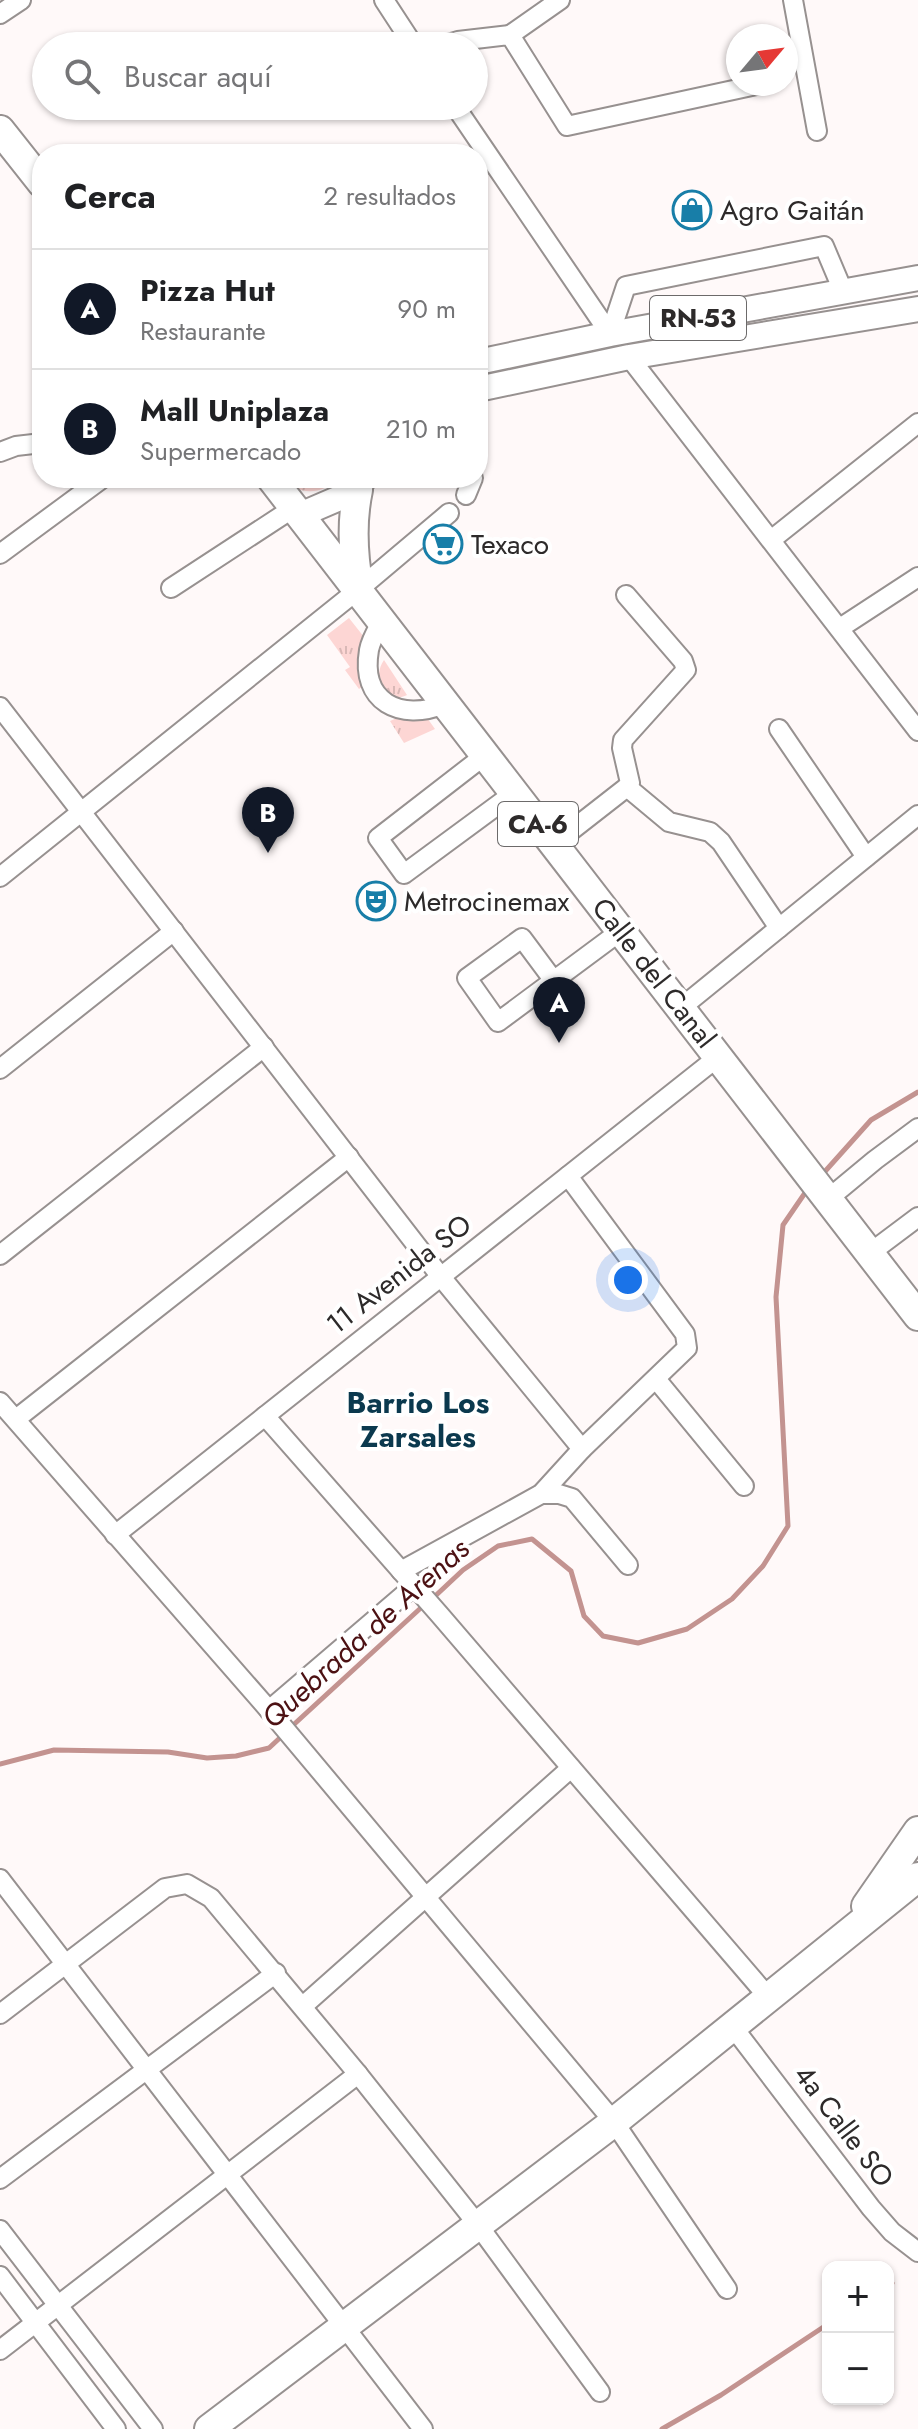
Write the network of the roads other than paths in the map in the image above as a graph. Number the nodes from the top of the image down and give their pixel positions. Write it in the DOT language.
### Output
graph roads {
  1 [pos="21,0"];
  2 [pos="384,0"];
  3 [pos="793,0"];
  4 [pos="558,1"];
  5 [pos="0,14"];
  6 [pos="405,32"];
  7 [pos="510,35"];
  8 [pos="488,38"];
  9 [pos="726,92"];
  10 [pos="465,120"];
  11 [pos="0,130"];
  12 [pos="817,131"];
  13 [pos="481,144"];
  14 [pos="488,155"];
  15 [pos="32,170"];
  16 [pos="918,278"];
  17 [pos="843,291"];
  18 [pos="918,309"];
  19 [pos="610,334"];
  20 [pos="629,357"];
  21 [pos="488,360"];
  22 [pos="488,387"];
  23 [pos="918,423"];
  24 [pos="32,444"];
  25 [pos="0,452"];
  26 [pos="89,488"];
  27 [pos="279,488"];
  28 [pos="352,488"];
  29 [pos="360,488"];
  30 [pos="297,511"];
  31 [pos="449,513"];
  32 [pos="771,540"];
  33 [pos="0,554"];
  34 [pos="918,577"];
  35 [pos="171,588"];
  36 [pos="359,589"];
  37 [pos="626,595"];
  38 [pos="382,621"];
  39 [pos="840,628"];
  40 [pos="445,704"];
  41 [pos="0,707"];
  42 [pos="779,729"];
  43 [pos="918,731"];
  44 [pos="484,756"];
  45 [pos="627,787"];
  46 [pos="514,793"];
  47 [pos="81,812"];
  48 [pos="918,815"];
  49 [pos="554,844"];
  50 [pos="866,857"];
  51 [pos="0,877"];
  52 [pos="779,928"];
  53 [pos="622,930"];
  54 [pos="174,931"];
  55 [pos="554,981"];
  56 [pos="682,1007"];
  57 [pos="264,1047"];
  58 [pos="718,1057"];
  59 [pos="0,1069"];
  60 [pos="918,1128"];
  61 [pos="349,1157"];
  62 [pos="568,1176"];
  63 [pos="826,1195"];
  64 [pos="918,1217"];
  65 [pos="870,1253"];
  66 [pos="0,1255"];
  67 [pos="441,1277"];
  68 [pos="914,1306"];
  69 [pos="656,1379"];
  70 [pos="0,1402"];
  71 [pos="265,1416"];
  72 [pos="16,1419"];
  73 [pos="582,1449"];
  74 [pos="744,1486"];
  75 [pos="541,1494"];
  76 [pos="115,1535"];
  77 [pos="628,1565"];
  78 [pos="401,1571"];
  79 [pos="419,1592"];
  80 [pos="273,1715"];
  81 [pos="571,1768"];
  82 [pos="918,1831"];
  83 [pos="918,1877"];
  84 [pos="0,1879"];
  85 [pos="425,1897"];
  86 [pos="847,1933"];
  87 [pos="66,1963"];
  88 [pos="276,1973"];
  89 [pos="769,1998"];
  90 [pos="303,2006"];
  91 [pos="0,2014"];
  92 [pos="733,2027"];
  93 [pos="147,2071"];
  94 [pos="358,2074"];
  95 [pos="614,2122"];
  96 [pos="227,2174"];
  97 [pos="0,2179"];
  98 [pos="478,2225"];
  99 [pos="0,2230"];
  100 [pos="918,2252"];
  101 [pos="918,2264"];
  102 [pos="918,2272"];
  103 [pos="0,2276"];
  104 [pos="727,2289"];
  105 [pos="58,2306"];
  106 [pos="35,2322"];
  107 [pos="345,2327"];
  108 [pos="0,2350"];
  109 [pos="600,2392"];
  110 [pos="116,2429"];
  111 [pos="153,2429"];
  112 [pos="209,2429"];
  113 [pos="423,2429"];
  1 -- 5 [label="street"];
  2 -- 6 [label="street"];
  3 -- 12 [label="street"];
  4 -- 7 [label="street"];
  7 -- 8 [label="street"];
  7 -- 9 [label="street"];
  10 -- 13 [label="street"];
  11 -- 15 [label="highway"];
  14 -- 19 [label="street"];
  16 -- 17 [label="main road, RN-53"];
  17 -- 19 [label="main road, RN-53"];
  17 -- 19 [label="street"];
  18 -- 20 [label="main road, RN-53"];
  19 -- 21 [label="main road, RN-53"];
  20 -- 22 [label="main road, RN-53"];
  20 -- 32 [label="street"];
  23 -- 32 [label="street"];
  24 -- 25 [label="street"];
  26 -- 33 [label="street"];
  27 -- 30 [label="highway, Calle del Canal / CA-6"];
  28 -- 30 [label="main road"];
  29 -- 36 [label="highway"];
  30 -- 35 [label="street"];
  30 -- 36 [label="highway, Calle del Canal / CA-6"];
  31 -- 36 [label="street"];
  32 -- 39 [label="street"];
  34 -- 39 [label="street"];
  36 -- 38 [label="highway, Calle del Canal / CA-6"];
  36 -- 47 [label="street"];
  37 -- 45 [label="street"];
  38 -- 40 [label="highway, Calle del Canal / CA-6"];
  38 -- 40 [label="street"];
  39 -- 43 [label="street"];
  40 -- 44 [label="highway, Calle del Canal / CA-6"];
  41 -- 47 [label="street"];
  42 -- 50 [label="street"];
  44 -- 46 [label="highway, Calle del Canal / CA-6"];
  44 -- 46 [label="street"];
  45 -- 49 [label="street"];
  45 -- 52 [label="street"];
  46 -- 49 [label="highway, Calle del Canal / CA-6"];
  47 -- 51 [label="street"];
  47 -- 54 [label="street"];
  48 -- 50 [label="street"];
  49 -- 53 [label="highway, Calle del Canal / CA-6"];
  50 -- 52 [label="street"];
  52 -- 56 [label="street"];
  53 -- 55 [label="street"];
  53 -- 56 [label="highway, Calle del Canal / CA-6"];
  54 -- 57 [label="street"];
  54 -- 59 [label="street"];
  55 -- 55 [label="street"];
  56 -- 58 [label="highway, Calle del Canal / CA-6"];
  57 -- 61 [label="street"];
  57 -- 66 [label="street"];
  58 -- 62 [label="street, 11 Avenida SO"];
  58 -- 63 [label="highway, Calle del Canal / CA-6"];
  60 -- 63 [label="street"];
  61 -- 67 [label="street"];
  61 -- 72 [label="street"];
  62 -- 67 [label="street, 11 Avenida SO"];
  62 -- 69 [label="street"];
  63 -- 65 [label="highway, Calle del Canal / CA-6"];
  64 -- 65 [label="street"];
  65 -- 68 [label="highway, Calle del Canal / CA-6"];
  67 -- 71 [label="street, 11 Avenida SO"];
  67 -- 73 [label="street"];
  69 -- 73 [label="street"];
  69 -- 74 [label="street"];
  70 -- 72 [label="street"];
  71 -- 76 [label="street, 11 Avenida SO"];
  71 -- 78 [label="street"];
  72 -- 76 [label="street"];
  73 -- 75 [label="street"];
  75 -- 77 [label="street"];
  75 -- 78 [label="street"];
  76 -- 80 [label="street"];
  78 -- 79 [label="street"];
  79 -- 80 [label="street"];
  79 -- 81 [label="street"];
  80 -- 85 [label="street"];
  81 -- 85 [label="street"];
  81 -- 89 [label="street"];
  82 -- 86 [label="highway"];
  83 -- 86 [label="highway"];
  84 -- 87 [label="street"];
  85 -- 90 [label="street"];
  85 -- 95 [label="street"];
  86 -- 89 [label="highway"];
  87 -- 88 [label="street"];
  87 -- 91 [label="street"];
  87 -- 93 [label="street"];
  88 -- 90 [label="street"];
  88 -- 93 [label="street"];
  89 -- 92 [label="highway"];
  90 -- 94 [label="street"];
  92 -- 95 [label="highway"];
  92 -- 100 [label="street, 4a Calle SO"];
  93 -- 96 [label="street"];
  93 -- 97 [label="street"];
  94 -- 96 [label="street"];
  94 -- 98 [label="street"];
  95 -- 98 [label="highway"];
  95 -- 104 [label="street"];
  96 -- 105 [label="street"];
  96 -- 107 [label="street"];
  98 -- 107 [label="highway"];
  98 -- 109 [label="street"];
  99 -- 105 [label="street"];
  101 -- 102 [label="street"];
  103 -- 106 [label="street"];
  105 -- 106 [label="street"];
  105 -- 111 [label="street"];
  106 -- 108 [label="street"];
  106 -- 110 [label="street"];
  107 -- 112 [label="highway"];
  107 -- 113 [label="street"];
}
